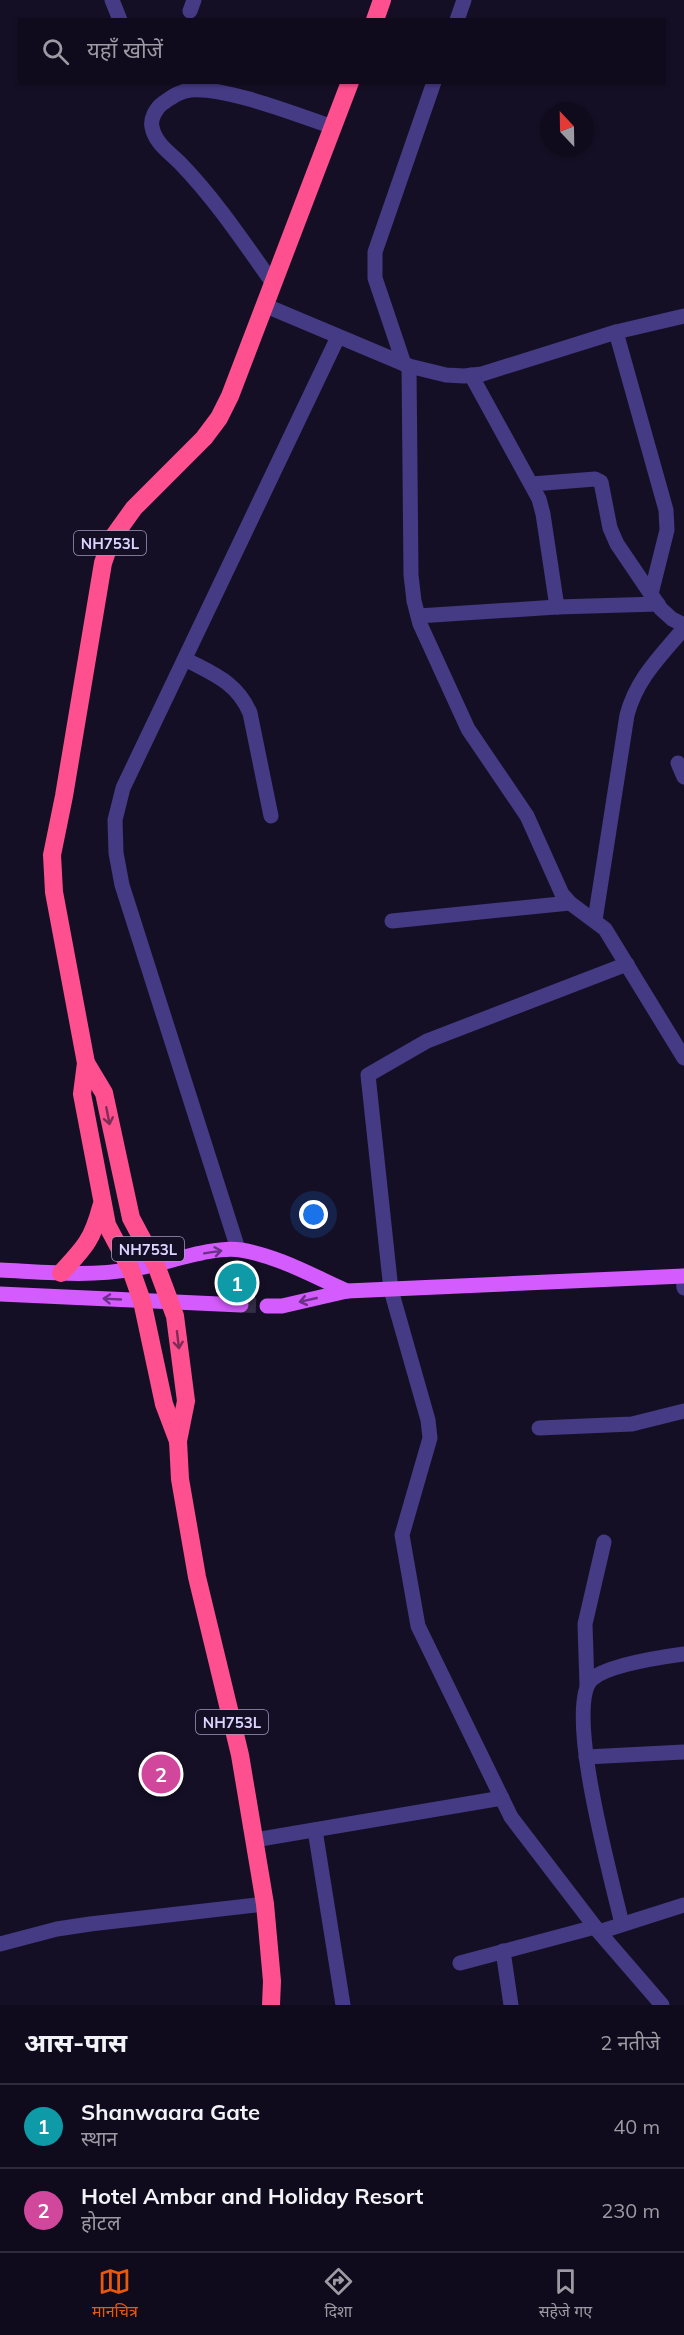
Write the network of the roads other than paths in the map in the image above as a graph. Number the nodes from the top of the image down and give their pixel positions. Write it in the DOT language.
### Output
graph roads {
  1 [pos="112,0"];
  2 [pos="382,0"];
  3 [pos="464,0"];
  4 [pos="119,18"];
  5 [pos="376,18"];
  6 [pos="458,18"];
  7 [pos="349,84"];
  8 [pos="433,84"];
  9 [pos="333,126"];
  10 [pos="272,282"];
  11 [pos="264,305"];
  12 [pos="684,316"];
  13 [pos="616,332"];
  14 [pos="338,337"];
  15 [pos="407,365"];
  16 [pos="471,375"];
  17 [pos="532,484"];
  18 [pos="655,599"];
  19 [pos="557,607"];
  20 [pos="418,616"];
  21 [pos="684,627"];
  22 [pos="185,658"];
  23 [pos="271,816"];
  24 [pos="570,903"];
  25 [pos="595,920"];
  26 [pos="392,921"];
  27 [pos="627,964"];
  28 [pos="684,1058"];
  29 [pos="86,1063"];
  30 [pos="102,1202"];
  31 [pos="238,1249"];
  32 [pos="156,1265"];
  33 [pos="0,1270"];
  34 [pos="130,1270"];
  35 [pos="61,1273"];
  36 [pos="684,1280"];
  37 [pos="391,1290"];
  38 [pos="347,1291"];
  39 [pos="0,1294"];
  40 [pos="142,1301"];
  41 [pos="170,1301"];
  42 [pos="241,1305"];
  43 [pos="267,1306"];
  44 [pos="684,1411"];
  45 [pos="539,1428"];
  46 [pos="178,1441"];
  47 [pos="604,1542"];
  48 [pos="681,1658"];
  49 [pos="587,1686"];
  50 [pos="684,1752"];
  51 [pos="586,1757"];
  52 [pos="502,1798"];
  53 [pos="315,1830"];
  54 [pos="254,1840"];
  55 [pos="265,1904"];
  56 [pos="684,1905"];
  57 [pos="622,1924"];
  58 [pos="597,1929"];
  59 [pos="0,1944"];
  60 [pos="503,1951"];
  61 [pos="460,1963"];
  62 [pos="272,2005"];
  63 [pos="343,2005"];
  64 [pos="511,2005"];
  65 [pos="662,2005"];
  1 -- 4 [label="street"];
  2 -- 5 [label="highway"];
  3 -- 6 [label="street"];
  7 -- 9 [label="highway, NH753L"];
  8 -- 15 [label="street"];
  9 -- 10 [label="highway, NH753L"];
  9 -- 10 [label="street"];
  10 -- 11 [label="highway, NH753L"];
  11 -- 14 [label="street"];
  11 -- 29 [label="highway, NH753L"];
  12 -- 13 [label="street"];
  13 -- 16 [label="street"];
  13 -- 18 [label="street"];
  14 -- 15 [label="street"];
  14 -- 22 [label="street"];
  15 -- 16 [label="street"];
  15 -- 20 [label="street"];
  16 -- 17 [label="street"];
  17 -- 18 [label="street"];
  17 -- 19 [label="street"];
  18 -- 19 [label="street"];
  18 -- 21 [label="street"];
  19 -- 20 [label="street"];
  20 -- 24 [label="street"];
  21 -- 25 [label="street"];
  22 -- 23 [label="street"];
  22 -- 31 [label="street"];
  24 -- 25 [label="street"];
  24 -- 26 [label="street"];
  25 -- 27 [label="street"];
  27 -- 28 [label="street"];
  27 -- 37 [label="street"];
  29 -- 30 [label="highway, NH753L"];
  29 -- 32 [label="highway, NH753L, one-way"];
  30 -- 34 [label="highway, NH753L"];
  30 -- 35 [label="highway"];
  32 -- 31 [label="main road, one-way"];
  31 -- 38 [label="main road"];
  32 -- 34 [label="main road"];
  32 -- 41 [label="highway, NH753L"];
  33 -- 35 [label="main road"];
  34 -- 35 [label="main road"];
  34 -- 40 [label="highway, NH753L"];
  36 -- 37 [label="main road"];
  37 -- 38 [label="main road"];
  37 -- 52 [label="street"];
  38 -- 43 [label="main road, one-way"];
  40 -- 39 [label="main road, one-way"];
  40 -- 41 [label="main road"];
  40 -- 46 [label="highway, NH753L"];
  41 -- 42 [label="main road"];
  41 -- 46 [label="highway, NH753L, one-way"];
  44 -- 45 [label="street"];
  46 -- 54 [label="highway, NH753L"];
  47 -- 49 [label="street"];
  48 -- 49 [label="street"];
  49 -- 51 [label="street"];
  50 -- 51 [label="street"];
  51 -- 57 [label="street"];
  52 -- 53 [label="street"];
  52 -- 58 [label="street"];
  53 -- 54 [label="street"];
  53 -- 63 [label="street"];
  54 -- 55 [label="highway, NH753L"];
  55 -- 59 [label="street"];
  55 -- 62 [label="highway, NH753L"];
  56 -- 57 [label="street"];
  57 -- 58 [label="street"];
  58 -- 60 [label="street"];
  58 -- 65 [label="street"];
  60 -- 61 [label="street"];
  60 -- 64 [label="street"];
}
